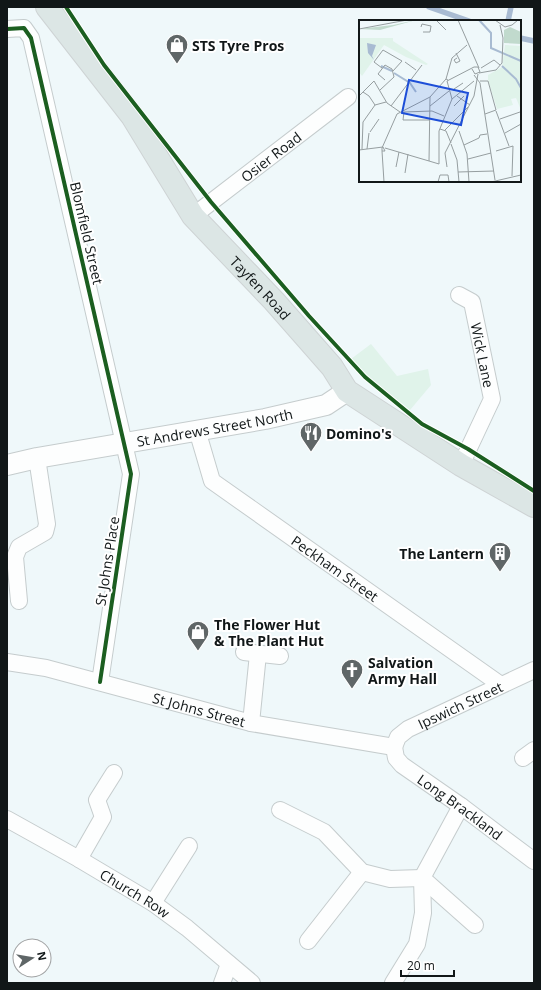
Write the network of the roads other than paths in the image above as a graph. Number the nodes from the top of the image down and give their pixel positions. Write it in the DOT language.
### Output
graph roads {
  1 [pos="47,7"];
  2 [pos="7,29"];
  3 [pos="348,97"];
  4 [pos="193,216"];
  5 [pos="458,295"];
  6 [pos="347,391"];
  7 [pos="197,430"];
  8 [pos="125,444"];
  9 [pos="37,458"];
  10 [pos="7,465"];
  11 [pos="461,465"];
  12 [pos="534,506"];
  13 [pos="19,601"];
  14 [pos="280,656"];
  15 [pos="7,662"];
  16 [pos="534,670"];
  17 [pos="100,682"];
  18 [pos="501,684"];
  19 [pos="251,723"];
  20 [pos="394,747"];
  21 [pos="114,773"];
  22 [pos="461,806"];
  23 [pos="280,810"];
  24 [pos="7,819"];
  25 [pos="189,846"];
  26 [pos="79,859"];
  27 [pos="534,861"];
  28 [pos="362,872"];
  29 [pos="422,878"];
  30 [pos="153,903"];
  31 [pos="475,925"];
  32 [pos="308,941"];
  33 [pos="229,964"];
  34 [pos="222,983"];
  35 [pos="252,983"];
  36 [pos="393,983"];
  1 -- 4 [label="main road, Tayfen Road"];
  2 -- 8 [label="street, Blomfield Street"];
  3 -- 4 [label="street, Osier Road"];
  4 -- 6 [label="main road, Tayfen Road"];
  5 -- 11 [label="street, Wick Lane"];
  6 -- 7 [label="street, St Andrews Street North"];
  6 -- 11 [label="main road, Tayfen Road"];
  7 -- 8 [label="street, St Andrews Street North"];
  7 -- 18 [label="street, Peckham Street"];
  8 -- 9 [label="street, St Andrews Street North"];
  8 -- 17 [label="street, St Johns Place"];
  9 -- 10 [label="street, St Andrews Street North"];
  9 -- 13 [label="street"];
  11 -- 12 [label="main road, Tayfen Road"];
  14 -- 19 [label="street"];
  15 -- 17 [label="street, St Johns Street"];
  16 -- 18 [label="street, Ipswich Street"];
  17 -- 19 [label="street, St Johns Street"];
  18 -- 20 [label="street, Ipswich Street"];
  19 -- 20 [label="street, St Johns Street"];
  20 -- 22 [label="street, Long Brackland"];
  21 -- 26 [label="street"];
  22 -- 27 [label="street, Long Brackland"];
  22 -- 29 [label="street"];
  23 -- 28 [label="street"];
  24 -- 26 [label="street, Church Row"];
  25 -- 30 [label="street"];
  26 -- 30 [label="street, Church Row"];
  28 -- 29 [label="street"];
  28 -- 32 [label="street"];
  29 -- 31 [label="street"];
  29 -- 36 [label="street"];
  30 -- 33 [label="street, Church Row"];
  33 -- 34 [label="street"];
  33 -- 35 [label="street, Church Row"];
}
